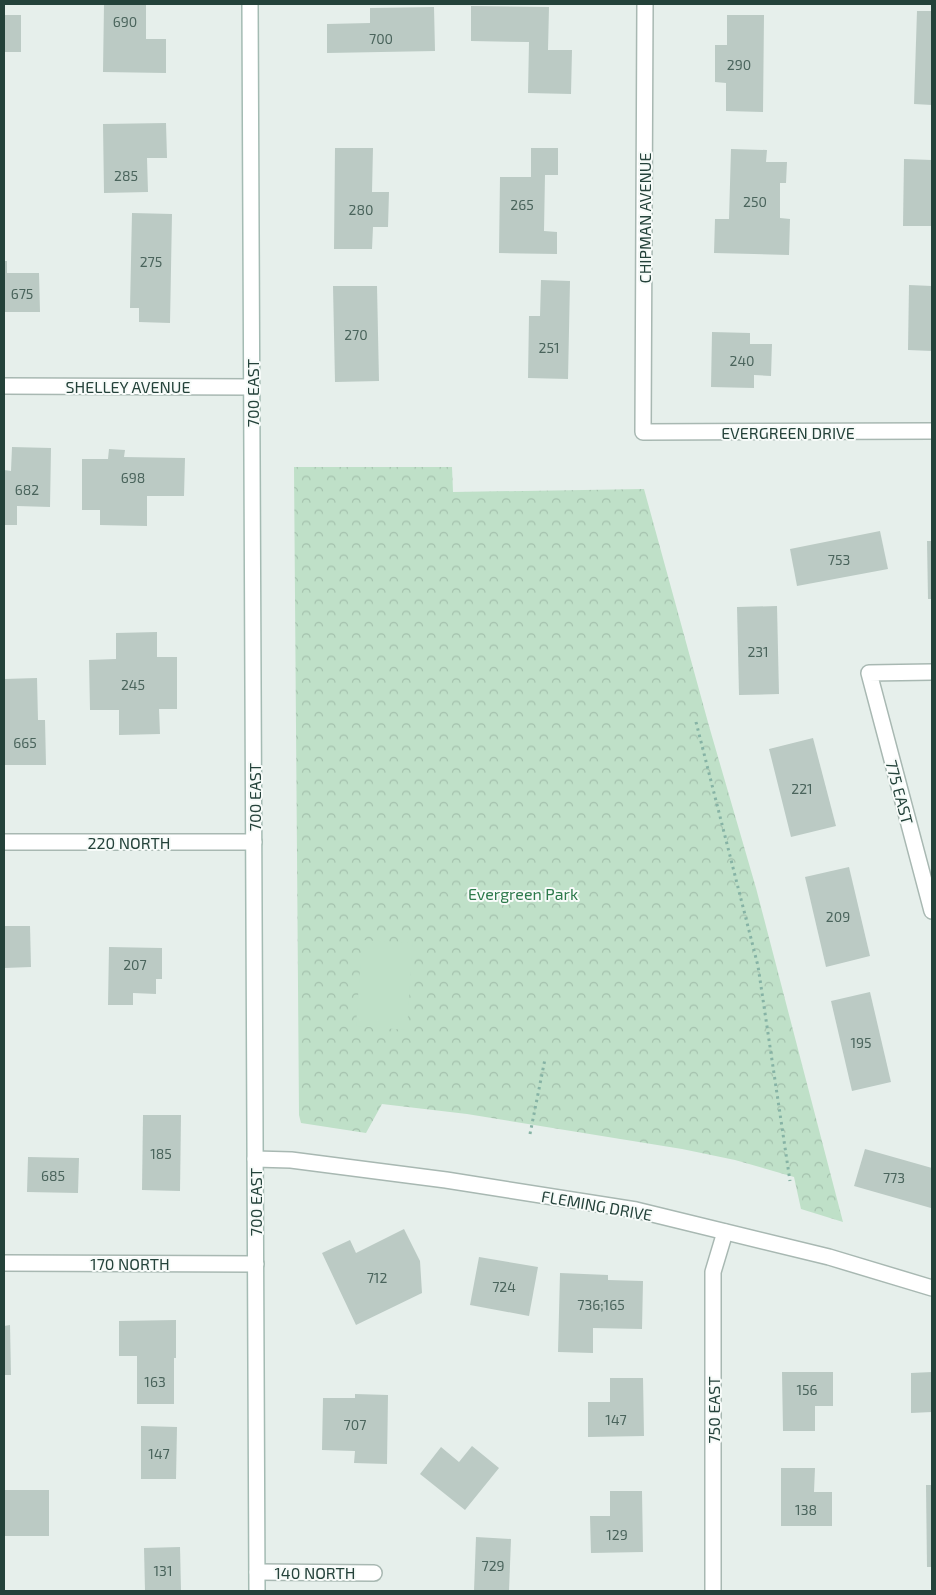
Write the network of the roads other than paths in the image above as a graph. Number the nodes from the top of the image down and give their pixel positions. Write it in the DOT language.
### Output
graph roads {
  1 [pos="250,4"];
  2 [pos="645,4"];
  3 [pos="4,386"];
  4 [pos="252,387"];
  5 [pos="932,431"];
  6 [pos="643,432"];
  7 [pos="932,672"];
  8 [pos="4,842"];
  9 [pos="254,842"];
  10 [pos="932,911"];
  11 [pos="255,1159"];
  12 [pos="725,1232"];
  13 [pos="4,1263"];
  14 [pos="256,1264"];
  15 [pos="932,1288"];
  16 [pos="257,1572"];
  17 [pos="374,1573"];
  18 [pos="257,1591"];
  19 [pos="713,1591"];
  1 -- 4 [label="street, 700 EAST"];
  2 -- 6 [label="street, CHIPMAN AVENUE"];
  3 -- 4 [label="street, SHELLEY AVENUE"];
  4 -- 9 [label="street, 700 EAST"];
  5 -- 6 [label="street, EVERGREEN DRIVE"];
  7 -- 10 [label="street, 775 EAST"];
  8 -- 9 [label="street, 220 NORTH"];
  9 -- 11 [label="street, 700 EAST"];
  11 -- 12 [label="street, FLEMING DRIVE"];
  11 -- 14 [label="street, 700 EAST"];
  12 -- 15 [label="street, FLEMING DRIVE"];
  12 -- 19 [label="street, 750 EAST"];
  13 -- 14 [label="street, 170 NORTH"];
  14 -- 16 [label="street, 700 EAST"];
  16 -- 17 [label="street, 140 NORTH"];
  16 -- 18 [label="street, 700 EAST"];
}
